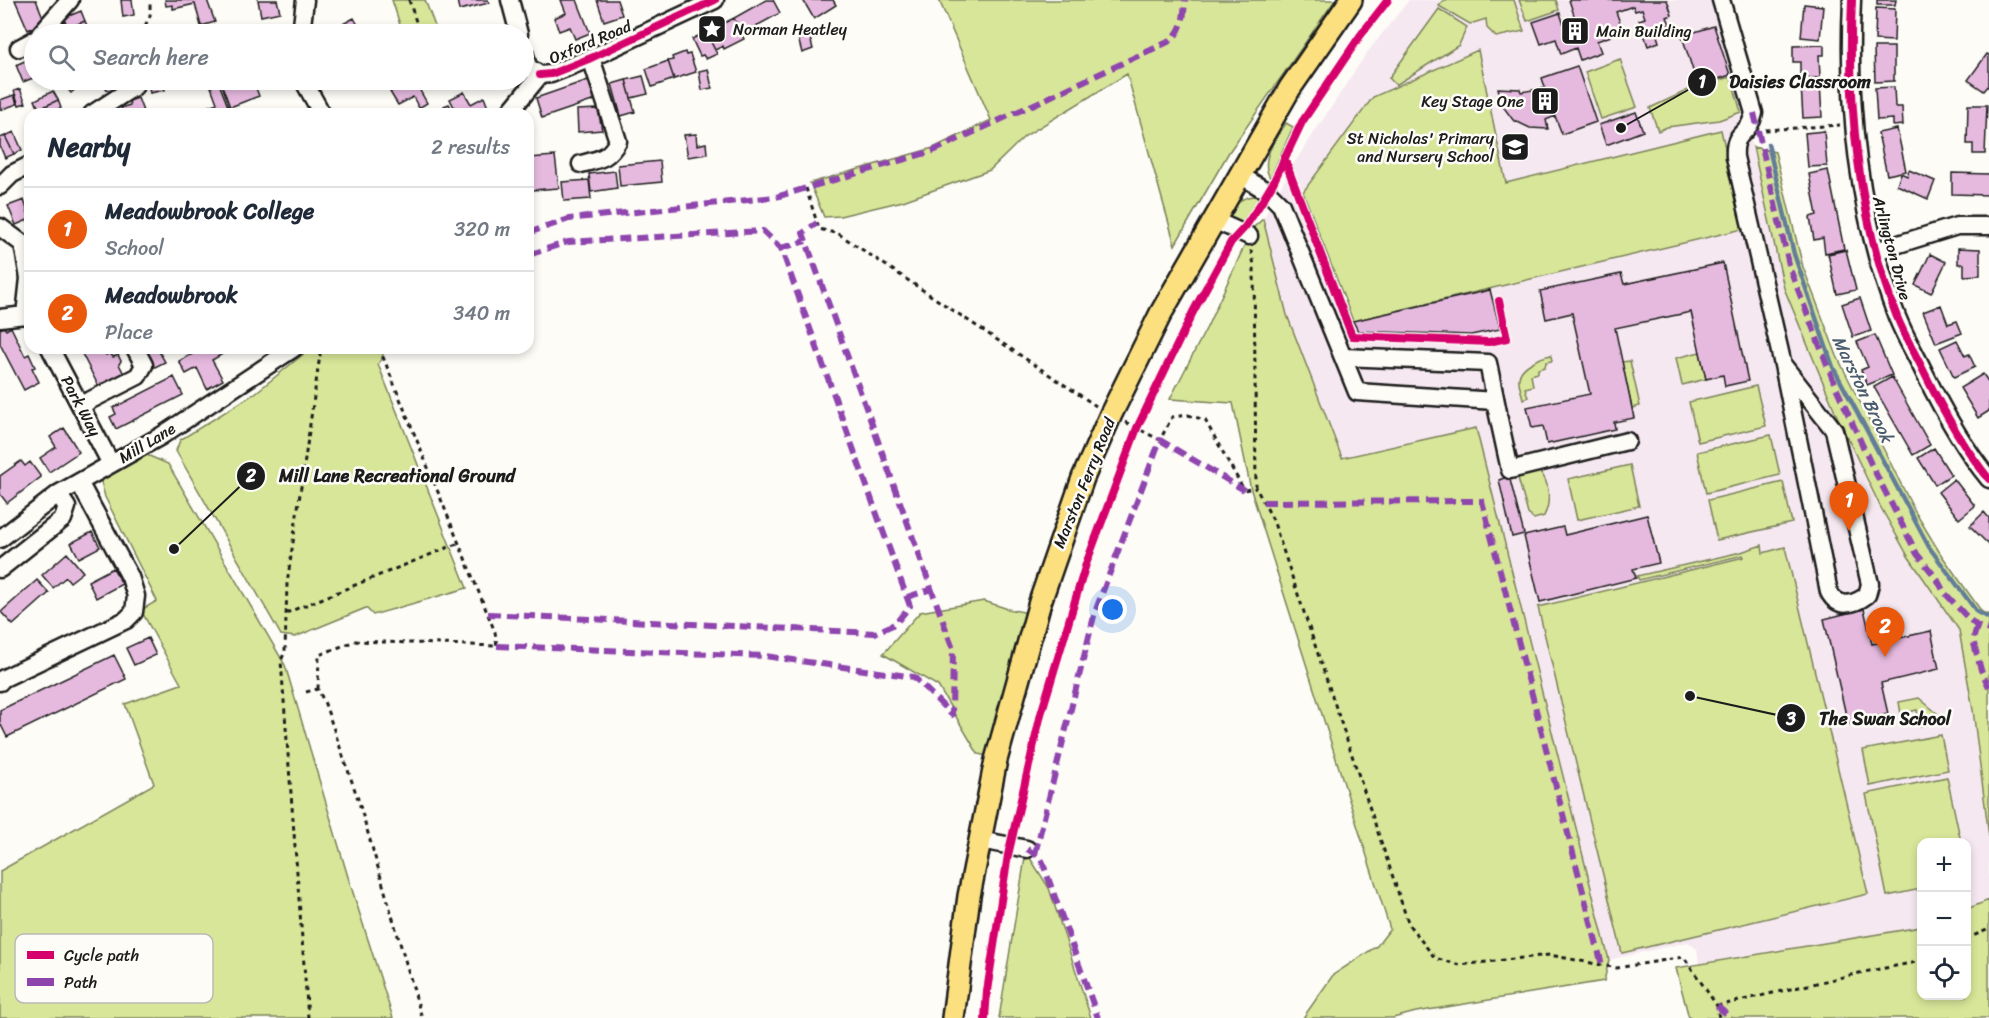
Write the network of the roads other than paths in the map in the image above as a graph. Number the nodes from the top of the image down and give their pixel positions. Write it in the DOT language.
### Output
graph roads {
  1 [pos="70,0"];
  2 [pos="305,0"];
  3 [pos="510,0"];
  4 [pos="716,0"];
  5 [pos="1351,0"];
  6 [pos="1721,0"];
  7 [pos="1852,0"];
  8 [pos="49,24"];
  9 [pos="302,24"];
  10 [pos="516,24"];
  11 [pos="24,45"];
  12 [pos="19,48"];
  13 [pos="591,58"];
  14 [pos="534,71"];
  15 [pos="540,75"];
  16 [pos="534,82"];
  17 [pos="128,90"];
  18 [pos="309,90"];
  19 [pos="528,90"];
  20 [pos="92,108"];
  21 [pos="319,108"];
  22 [pos="513,108"];
  23 [pos="581,164"];
  24 [pos="24,168"];
  25 [pos="1240,175"];
  26 [pos="0,186"];
  27 [pos="1214,220"];
  28 [pos="1989,226"];
  29 [pos="0,227"];
  30 [pos="1249,236"];
  31 [pos="24,240"];
  32 [pos="1876,251"];
  33 [pos="24,317"];
  34 [pos="0,318"];
  35 [pos="53,354"];
  36 [pos="138,354"];
  37 [pos="285,354"];
  38 [pos="1343,357"];
  39 [pos="1783,365"];
  40 [pos="81,405"];
  41 [pos="1498,412"];
  42 [pos="1627,441"];
  43 [pos="111,464"];
  44 [pos="1989,479"];
  45 [pos="79,482"];
  46 [pos="58,494"];
  47 [pos="0,539"];
  48 [pos="0,569"];
  49 [pos="1,680"];
  50 [pos="980,840"];
  51 [pos="1027,849"];
  52 [pos="953,1018"];
  1 -- 8 [label="street"];
  2 -- 9 [label="street"];
  3 -- 10 [label="street"];
  4 -- 13 [label="street, Oxford Road"];
  5 -- 25 [label="main road, Marston Ferry Road"];
  6 -- 39 [label="street"];
  7 -- 32 [label="street, Arlington Drive"];
  11 -- 12 [label="street"];
  13 -- 15 [label="street, Oxford Road"];
  13 -- 23 [label="street"];
  14 -- 15 [label="street"];
  15 -- 16 [label="street"];
  17 -- 20 [label="street"];
  18 -- 21 [label="street"];
  19 -- 22 [label="street"];
  24 -- 26 [label="street"];
  25 -- 27 [label="main road, Marston Ferry Road"];
  25 -- 38 [label="street"];
  27 -- 30 [label="street"];
  27 -- 50 [label="main road, Marston Ferry Road"];
  28 -- 32 [label="street"];
  29 -- 31 [label="street"];
  32 -- 44 [label="street, Arlington Drive"];
  33 -- 34 [label="street"];
  35 -- 40 [label="street, Park Way"];
  36 -- 40 [label="street"];
  37 -- 43 [label="street, Mill Lane"];
  38 -- 41 [label="street"];
  38 -- 41 [label="street"];
  39 -- 39 [label="street"];
  40 -- 43 [label="street, Park Way"];
  41 -- 42 [label="street"];
  43 -- 45 [label="street, Mill Lane"];
  45 -- 46 [label="street, Mill Lane"];
  45 -- 49 [label="street"];
  46 -- 47 [label="street, Mill Lane"];
  46 -- 48 [label="street"];
  50 -- 51 [label="street"];
  50 -- 52 [label="main road, Marston Ferry Road"];
}
